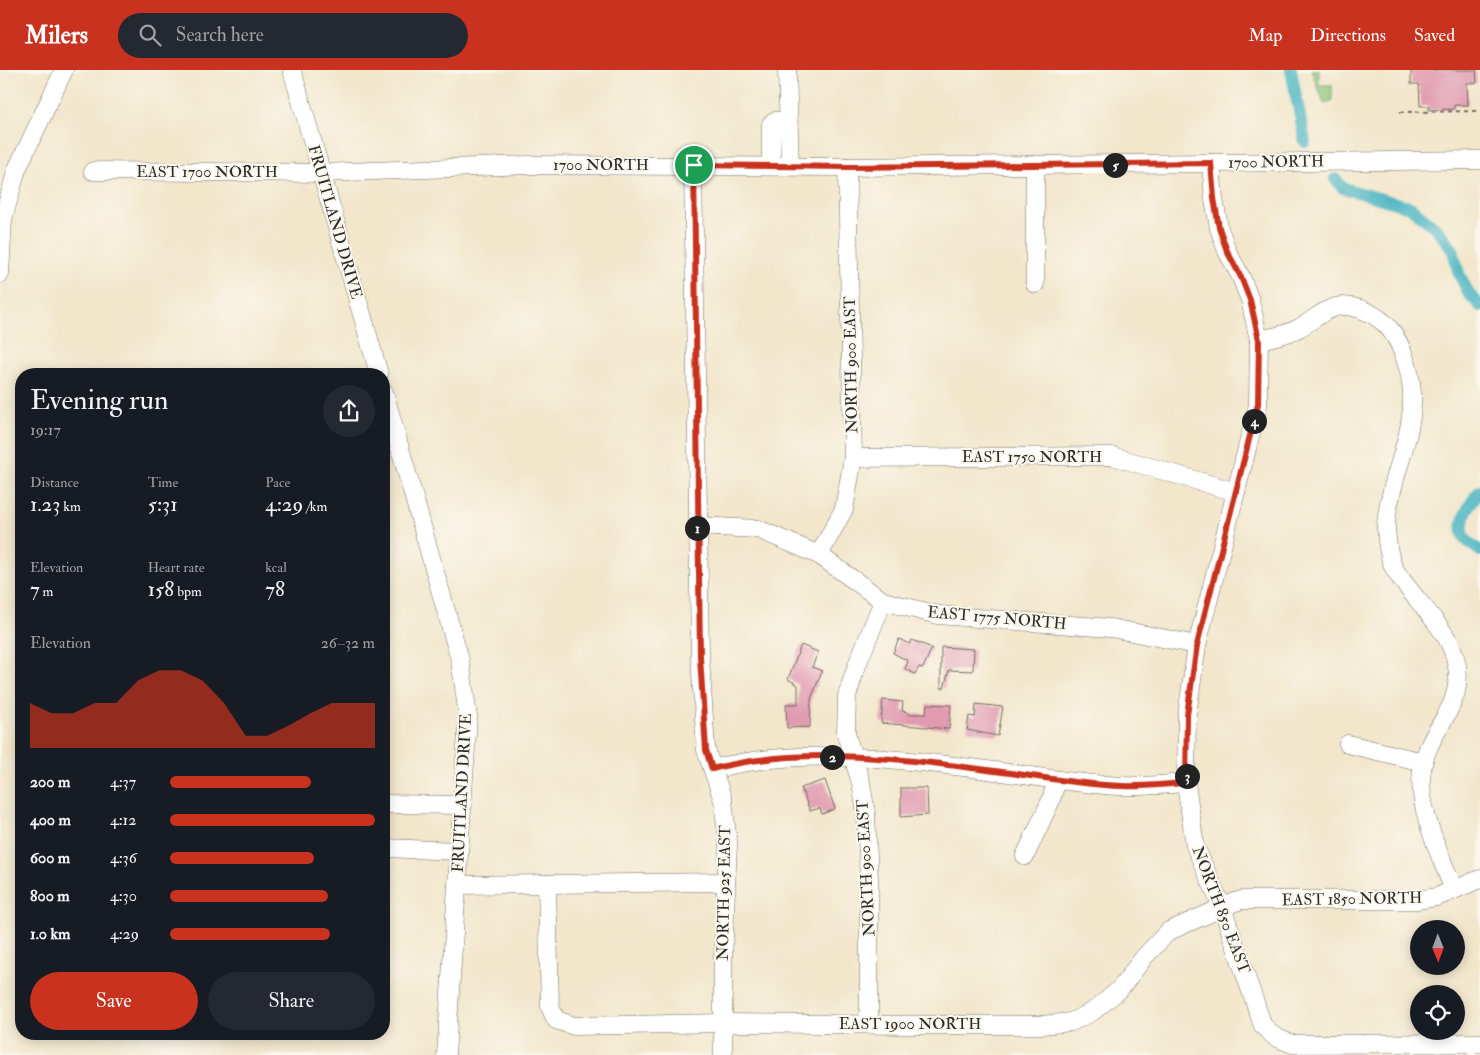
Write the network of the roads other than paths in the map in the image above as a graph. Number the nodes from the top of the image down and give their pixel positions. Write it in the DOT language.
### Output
graph roads {
  1 [pos="64,70"];
  2 [pos="292,70"];
  3 [pos="787,70"];
  4 [pos="788,121"];
  5 [pos="1480,160"];
  6 [pos="1211,163"];
  7 [pos="694,165"];
  8 [pos="771,166"];
  9 [pos="790,166"];
  10 [pos="1035,166"];
  11 [pos="847,167"];
  12 [pos="93,171"];
  13 [pos="321,173"];
  14 [pos="0,274"];
  15 [pos="1035,284"];
  16 [pos="1259,340"];
  17 [pos="377,368"];
  18 [pos="390,413"];
  19 [pos="854,458"];
  20 [pos="1236,492"];
  21 [pos="697,526"];
  22 [pos="819,555"];
  23 [pos="883,601"];
  24 [pos="1197,645"];
  25 [pos="1348,744"];
  26 [pos="852,757"];
  27 [pos="1423,762"];
  28 [pos="712,769"];
  29 [pos="1057,780"];
  30 [pos="1186,783"];
  31 [pos="390,804"];
  32 [pos="462,806"];
  33 [pos="390,848"];
  34 [pos="459,851"];
  35 [pos="1025,856"];
  36 [pos="1480,879"];
  37 [pos="726,882"];
  38 [pos="547,884"];
  39 [pos="457,885"];
  40 [pos="1454,890"];
  41 [pos="1222,907"];
  42 [pos="723,1023"];
  43 [pos="869,1024"];
  44 [pos="1480,1043"];
  45 [pos="446,1055"];
  46 [pos="723,1055"];
  1 -- 14 [label="street"];
  2 -- 13 [label="street, FRUITLAND DRIVE"];
  3 -- 4 [label="street"];
  4 -- 8 [label="street"];
  4 -- 9 [label="street"];
  5 -- 6 [label="street, 1700 NORTH"];
  6 -- 10 [label="street, 1700 NORTH"];
  6 -- 16 [label="street, NORTH 850 EAST"];
  7 -- 8 [label="street, 1700 NORTH"];
  7 -- 13 [label="street, 1700 NORTH"];
  7 -- 21 [label="street, NORTH 925 EAST"];
  8 -- 9 [label="street, 1700 NORTH"];
  9 -- 11 [label="street, 1700 NORTH"];
  10 -- 11 [label="street, 1700 NORTH"];
  10 -- 15 [label="street"];
  11 -- 19 [label="street, NORTH 900 EAST"];
  12 -- 13 [label="street, EAST 1700 NORTH"];
  13 -- 17 [label="street, FRUITLAND DRIVE"];
  16 -- 20 [label="street, NORTH 850 EAST"];
  16 -- 27 [label="street"];
  18 -- 32 [label="street, FRUITLAND DRIVE"];
  19 -- 20 [label="street, EAST 1750 NORTH"];
  19 -- 22 [label="street, NORTH 900 EAST"];
  20 -- 24 [label="street, NORTH 850 EAST"];
  21 -- 22 [label="street, EAST 1775 NORTH"];
  21 -- 28 [label="street, NORTH 925 EAST"];
  22 -- 23 [label="street, EAST 1775 NORTH"];
  23 -- 24 [label="street, EAST 1775 NORTH"];
  23 -- 26 [label="street, NORTH 900 EAST"];
  24 -- 30 [label="street, NORTH 850 EAST"];
  25 -- 27 [label="street"];
  26 -- 28 [label="street"];
  26 -- 29 [label="street"];
  26 -- 43 [label="street, NORTH 900 EAST"];
  27 -- 40 [label="street"];
  28 -- 37 [label="street, NORTH 925 EAST"];
  29 -- 30 [label="street"];
  29 -- 35 [label="street"];
  30 -- 41 [label="street, NORTH 850 EAST"];
  31 -- 32 [label="street"];
  32 -- 34 [label="street, FRUITLAND DRIVE"];
  33 -- 34 [label="street"];
  34 -- 39 [label="street, FRUITLAND DRIVE"];
  36 -- 40 [label="street, EAST 1850 NORTH"];
  37 -- 38 [label="street"];
  37 -- 42 [label="street, NORTH 925 EAST"];
  38 -- 39 [label="street"];
  38 -- 42 [label="street, EAST 1900 NORTH"];
  39 -- 45 [label="street, FRUITLAND DRIVE"];
  40 -- 41 [label="street, EAST 1850 NORTH"];
  41 -- 43 [label="street, EAST 1900 NORTH"];
  41 -- 44 [label="street, NORTH 850 EAST"];
  42 -- 43 [label="street, EAST 1900 NORTH"];
  42 -- 46 [label="street, NORTH 925 EAST"];
}
